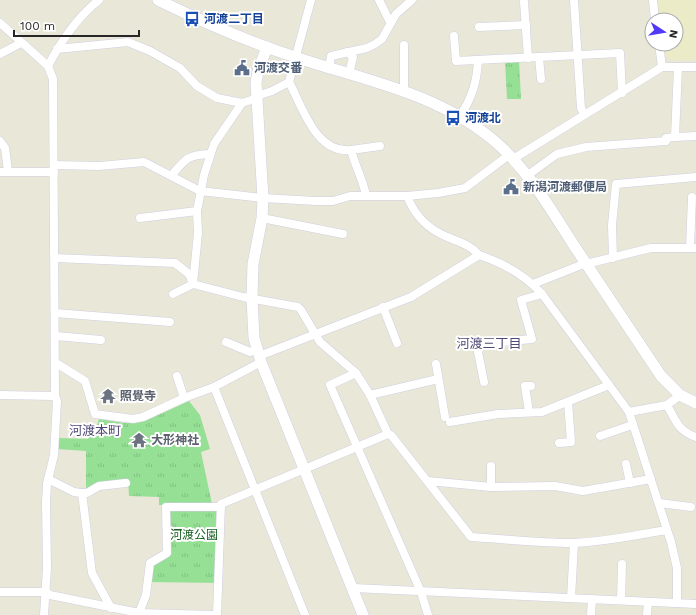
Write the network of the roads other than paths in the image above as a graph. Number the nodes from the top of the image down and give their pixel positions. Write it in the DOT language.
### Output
graph roads {
  1 [pos="99,0"];
  2 [pos="311,0"];
  3 [pos="379,0"];
  4 [pos="412,0"];
  5 [pos="574,0"];
  6 [pos="653,0"];
  7 [pos="164,1"];
  8 [pos="524,2"];
  9 [pos="655,12"];
  10 [pos="0,22"];
  11 [pos="390,22"];
  12 [pos="526,25"];
  13 [pos="479,27"];
  14 [pos="454,36"];
  15 [pos="21,43"];
  16 [pos="404,45"];
  17 [pos="267,47"];
  18 [pos="57,49"];
  19 [pos="347,52"];
  20 [pos="660,52"];
  21 [pos="0,54"];
  22 [pos="577,54"];
  23 [pos="540,57"];
  24 [pos="297,58"];
  25 [pos="528,58"];
  26 [pos="478,60"];
  27 [pos="48,66"];
  28 [pos="662,67"];
  29 [pos="678,67"];
  30 [pos="696,67"];
  31 [pos="329,68"];
  32 [pos="349,74"];
  33 [pos="541,79"];
  34 [pos="289,82"];
  35 [pos="404,90"];
  36 [pos="622,93"];
  37 [pos="257,97"];
  38 [pos="242,103"];
  39 [pos="584,114"];
  40 [pos="459,117"];
  41 [pos="696,136"];
  42 [pos="675,137"];
  43 [pos="0,141"];
  44 [pos="380,146"];
  45 [pos="351,150"];
  46 [pos="210,154"];
  47 [pos="511,157"];
  48 [pos="54,168"];
  49 [pos="4,172"];
  50 [pos="528,175"];
  51 [pos="172,176"];
  52 [pos="696,177"];
  53 [pos="200,191"];
  54 [pos="366,196"];
  55 [pos="408,196"];
  56 [pos="692,197"];
  57 [pos="263,198"];
  58 [pos="197,211"];
  59 [pos="140,218"];
  60 [pos="262,218"];
  61 [pos="343,234"];
  62 [pos="693,248"];
  63 [pos="479,255"];
  64 [pos="54,258"];
  65 [pos="613,258"];
  66 [pos="586,263"];
  67 [pos="193,284"];
  68 [pos="533,284"];
  69 [pos="173,294"];
  70 [pos="542,294"];
  71 [pos="252,298"];
  72 [pos="383,307"];
  73 [pos="55,313"];
  74 [pos="170,322"];
  75 [pos="316,335"];
  76 [pos="56,336"];
  77 [pos="101,340"];
  78 [pos="226,342"];
  79 [pos="397,343"];
  80 [pos="259,356"];
  81 [pos="56,363"];
  82 [pos="436,364"];
  83 [pos="356,373"];
  84 [pos="177,376"];
  85 [pos="438,379"];
  86 [pos="484,382"];
  87 [pos="609,385"];
  88 [pos="531,386"];
  89 [pos="214,387"];
  90 [pos="0,395"];
  91 [pos="370,395"];
  92 [pos="680,395"];
  93 [pos="55,396"];
  94 [pos="184,398"];
  95 [pos="568,402"];
  96 [pos="696,403"];
  97 [pos="667,405"];
  98 [pos="529,412"];
  99 [pos="629,412"];
  100 [pos="632,425"];
  101 [pos="388,434"];
  102 [pos="600,436"];
  103 [pos="696,437"];
  104 [pos="559,443"];
  105 [pos="357,447"];
  106 [pos="626,464"];
  107 [pos="490,466"];
  108 [pos="305,468"];
  109 [pos="48,479"];
  110 [pos="651,479"];
  111 [pos="428,481"];
  112 [pos="126,483"];
  113 [pos="630,483"];
  114 [pos="491,487"];
  115 [pos="255,490"];
  116 [pos="82,492"];
  117 [pos="659,503"];
  118 [pos="221,507"];
  119 [pos="691,507"];
  120 [pos="667,530"];
  121 [pos="574,543"];
  122 [pos="622,564"];
  123 [pos="353,588"];
  124 [pos="0,592"];
  125 [pos="46,592"];
  126 [pos="421,592"];
  127 [pos="571,598"];
  128 [pos="592,599"];
  129 [pos="621,600"];
  130 [pos="648,602"];
  131 [pos="677,603"];
  132 [pos="696,604"];
  133 [pos="116,611"];
  134 [pos="139,613"];
  135 [pos="44,615"];
  136 [pos="216,615"];
  137 [pos="305,615"];
  138 [pos="363,615"];
  139 [pos="428,615"];
  140 [pos="591,615"];
  141 [pos="647,615"];
  1 -- 18 [label="street"];
  2 -- 24 [label="street"];
  3 -- 11 [label="street"];
  4 -- 11 [label="street"];
  5 -- 22 [label="street"];
  6 -- 9 [label="street"];
  7 -- 17 [label="street"];
  8 -- 12 [label="street"];
  10 -- 15 [label="street"];
  11 -- 19 [label="street"];
  12 -- 13 [label="street"];
  12 -- 25 [label="street"];
  14 -- 26 [label="street"];
  15 -- 21 [label="street"];
  15 -- 27 [label="street"];
  16 -- 35 [label="street"];
  17 -- 24 [label="street"];
  17 -- 37 [label="street"];
  18 -- 27 [label="street"];
  18 -- 38 [label="street"];
  19 -- 31 [label="street"];
  19 -- 32 [label="street"];
  20 -- 28 [label="street"];
  22 -- 23 [label="street"];
  22 -- 36 [label="street"];
  22 -- 39 [label="street"];
  23 -- 25 [label="street"];
  23 -- 33 [label="street"];
  24 -- 31 [label="street"];
  24 -- 34 [label="street"];
  25 -- 26 [label="street"];
  26 -- 40 [label="street"];
  27 -- 48 [label="street"];
  28 -- 29 [label="street"];
  28 -- 36 [label="street"];
  29 -- 30 [label="street"];
  29 -- 42 [label="street"];
  31 -- 32 [label="street"];
  32 -- 35 [label="street"];
  34 -- 37 [label="street"];
  34 -- 45 [label="street"];
  35 -- 40 [label="street"];
  36 -- 39 [label="street"];
  37 -- 38 [label="street"];
  37 -- 57 [label="street"];
  38 -- 46 [label="street"];
  39 -- 47 [label="street"];
  40 -- 47 [label="street"];
  41 -- 42 [label="street"];
  42 -- 50 [label="street"];
  43 -- 49 [label="street"];
  44 -- 45 [label="street"];
  45 -- 54 [label="street"];
  46 -- 51 [label="street"];
  46 -- 53 [label="street"];
  47 -- 50 [label="street"];
  47 -- 55 [label="street"];
  48 -- 49 [label="street"];
  48 -- 51 [label="street"];
  48 -- 64 [label="street"];
  50 -- 66 [label="street"];
  51 -- 53 [label="street"];
  52 -- 65 [label="street"];
  53 -- 57 [label="street"];
  53 -- 58 [label="street"];
  54 -- 55 [label="street"];
  54 -- 57 [label="street"];
  55 -- 63 [label="street"];
  56 -- 62 [label="street"];
  57 -- 60 [label="street"];
  58 -- 59 [label="street"];
  58 -- 67 [label="street"];
  60 -- 61 [label="street"];
  60 -- 71 [label="street"];
  62 -- 65 [label="street"];
  63 -- 68 [label="street"];
  63 -- 72 [label="street"];
  64 -- 67 [label="street"];
  64 -- 73 [label="street"];
  65 -- 66 [label="street"];
  66 -- 68 [label="street"];
  66 -- 92 [label="street"];
  67 -- 69 [label="street"];
  67 -- 71 [label="street"];
  68 -- 70 [label="street"];
  70 -- 86 [label="street"];
  70 -- 87 [label="street"];
  71 -- 75 [label="street"];
  71 -- 80 [label="street"];
  72 -- 75 [label="street"];
  72 -- 79 [label="street"];
  73 -- 74 [label="street"];
  73 -- 76 [label="street"];
  75 -- 80 [label="street"];
  75 -- 83 [label="street"];
  76 -- 77 [label="street"];
  76 -- 81 [label="street"];
  78 -- 80 [label="street"];
  80 -- 89 [label="street"];
  80 -- 108 [label="street"];
  81 -- 93 [label="street"];
  81 -- 94 [label="street"];
  82 -- 85 [label="street"];
  83 -- 91 [label="street"];
  83 -- 105 [label="street"];
  84 -- 94 [label="street"];
  85 -- 91 [label="street"];
  85 -- 98 [label="street"];
  87 -- 95 [label="street"];
  87 -- 99 [label="street"];
  88 -- 98 [label="street"];
  89 -- 94 [label="street"];
  89 -- 115 [label="street"];
  90 -- 93 [label="street"];
  91 -- 101 [label="street"];
  92 -- 96 [label="street"];
  92 -- 97 [label="street"];
  93 -- 109 [label="street"];
  95 -- 98 [label="street"];
  95 -- 104 [label="street"];
  97 -- 99 [label="street"];
  97 -- 103 [label="street"];
  99 -- 100 [label="street"];
  100 -- 102 [label="street"];
  100 -- 110 [label="street"];
  101 -- 105 [label="street"];
  101 -- 111 [label="street"];
  105 -- 108 [label="street"];
  105 -- 126 [label="street"];
  106 -- 113 [label="street"];
  107 -- 114 [label="street"];
  108 -- 115 [label="street"];
  108 -- 123 [label="street"];
  109 -- 116 [label="street"];
  109 -- 125 [label="street"];
  110 -- 113 [label="street"];
  110 -- 117 [label="street"];
  111 -- 114 [label="street"];
  111 -- 121 [label="street"];
  112 -- 116 [label="street"];
  113 -- 114 [label="street"];
  115 -- 118 [label="street"];
  115 -- 137 [label="street"];
  116 -- 133 [label="street"];
  117 -- 119 [label="street"];
  117 -- 120 [label="street"];
  118 -- 134 [label="street"];
  118 -- 136 [label="street"];
  120 -- 121 [label="street"];
  120 -- 131 [label="street"];
  121 -- 127 [label="street"];
  122 -- 129 [label="street"];
  123 -- 126 [label="street"];
  123 -- 138 [label="street"];
  124 -- 125 [label="street"];
  125 -- 133 [label="street"];
  125 -- 135 [label="street"];
  126 -- 127 [label="street"];
  126 -- 139 [label="street"];
  127 -- 128 [label="street"];
  128 -- 129 [label="street"];
  128 -- 140 [label="street"];
  129 -- 130 [label="street"];
  130 -- 131 [label="street"];
  130 -- 141 [label="street"];
  131 -- 132 [label="street"];
  133 -- 134 [label="street"];
  134 -- 136 [label="street"];
}
